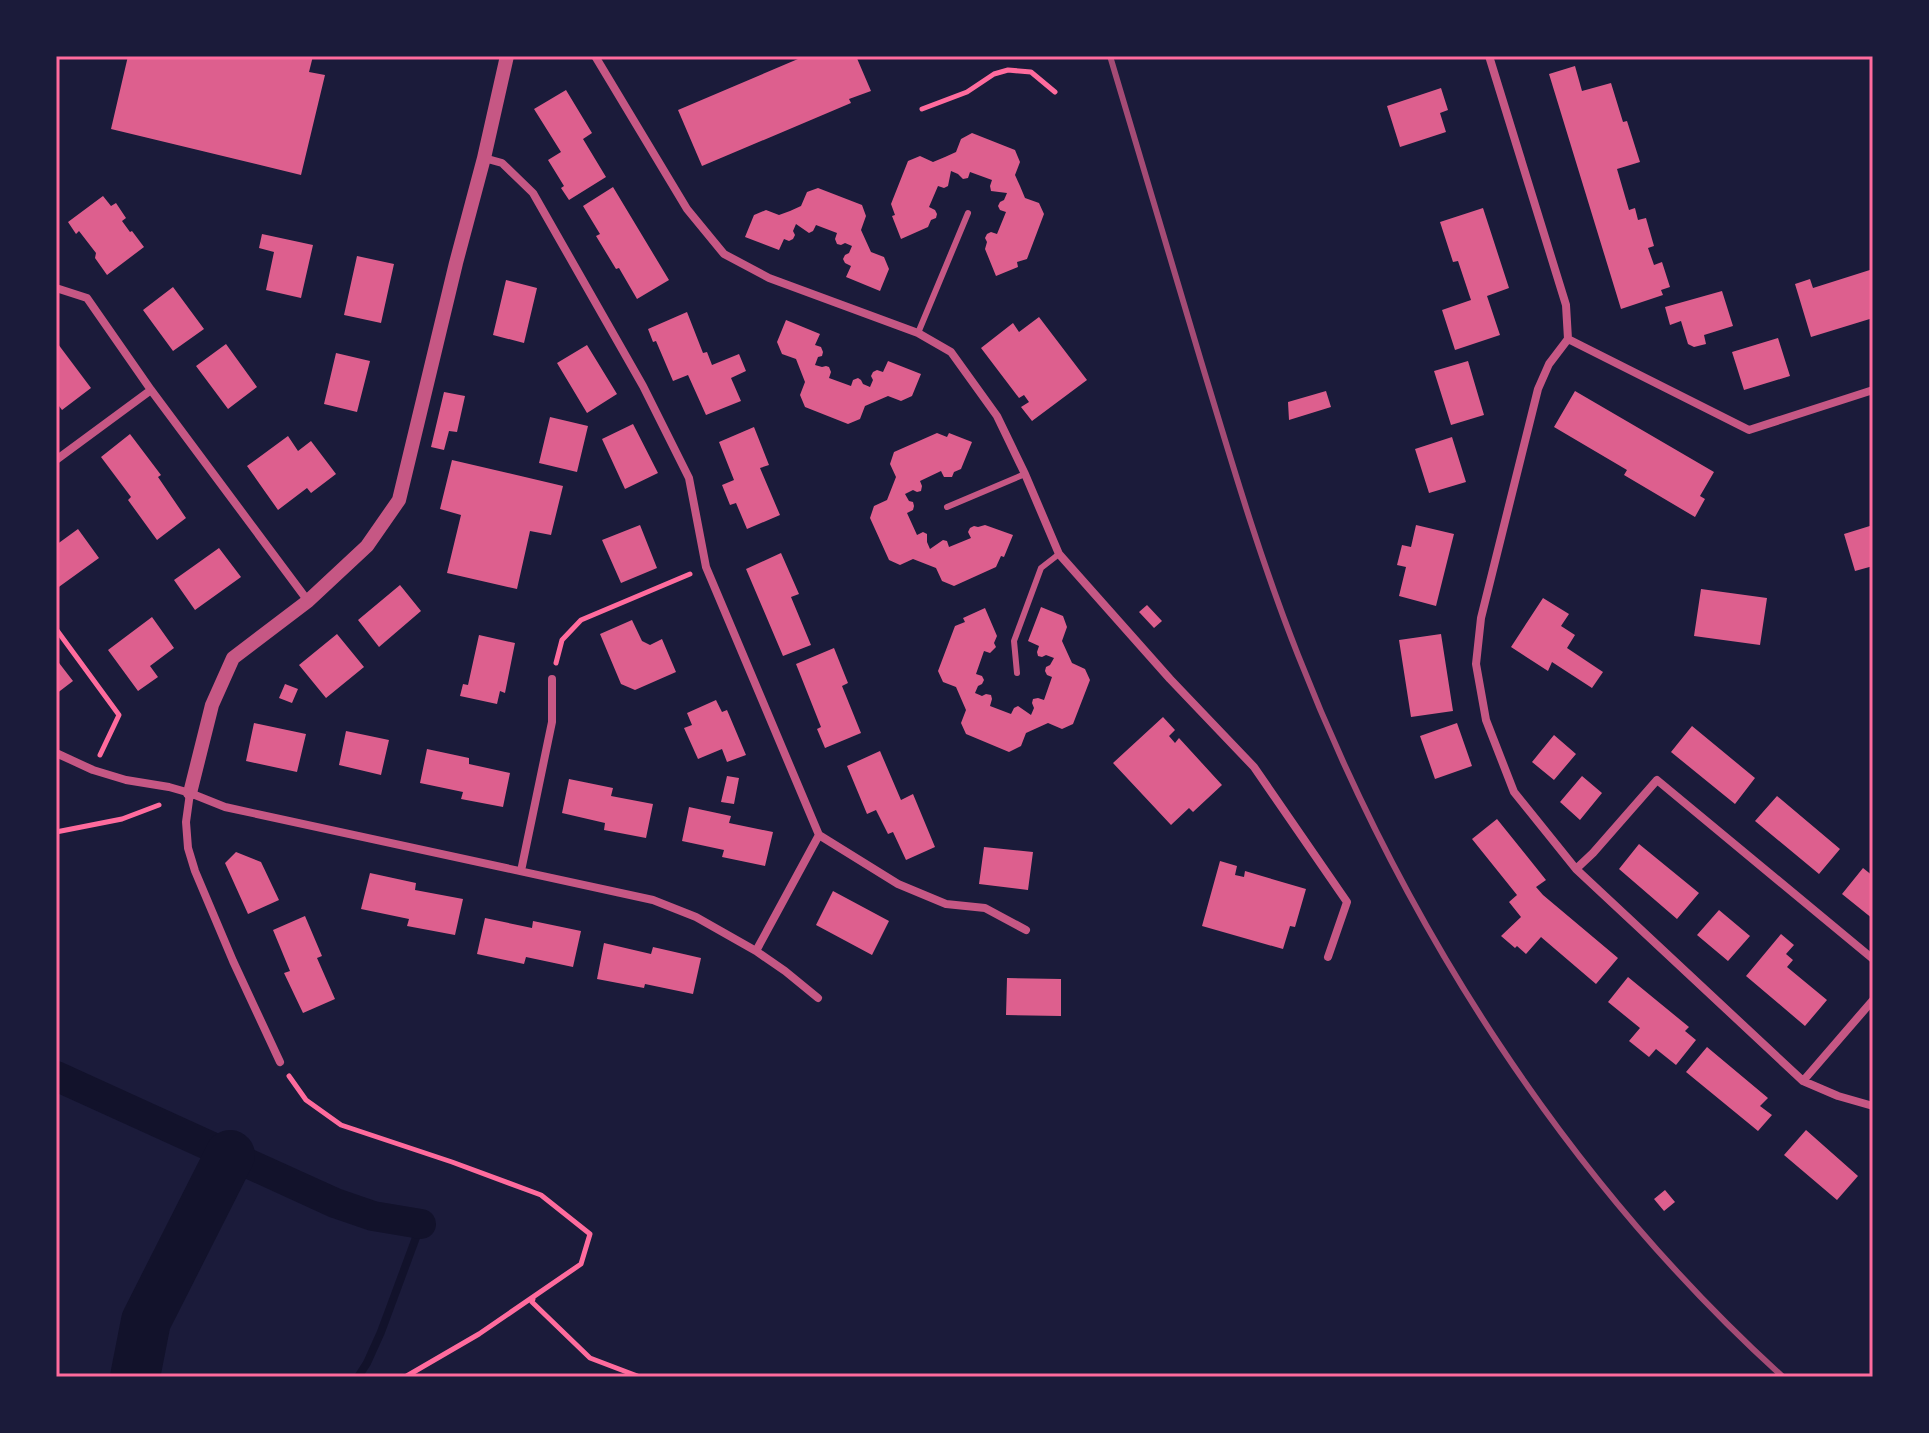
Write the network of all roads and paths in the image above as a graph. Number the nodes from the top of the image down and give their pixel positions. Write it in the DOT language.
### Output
graph roads {
  1 [pos="507,56"];
  2 [pos="595,56"];
  3 [pos="1489,56"];
  4 [pos="1055,92"];
  5 [pos="922,109"];
  6 [pos="484,158"];
  7 [pos="968,213"];
  8 [pos="56,288"];
  9 [pos="918,333"];
  10 [pos="1568,339"];
  11 [pos="151,390"];
  12 [pos="1873,390"];
  13 [pos="56,460"];
  14 [pos="1025,474"];
  15 [pos="947,507"];
  16 [pos="1059,554"];
  17 [pos="706,567"];
  18 [pos="308,601"];
  19 [pos="56,629"];
  20 [pos="1017,673"];
  21 [pos="552,679"];
  22 [pos="56,753"];
  23 [pos="93,770"];
  24 [pos="190,793"];
  25 [pos="56,832"];
  26 [pos="819,835"];
  27 [pos="1576,869"];
  28 [pos="521,871"];
  29 [pos="1026,930"];
  30 [pos="756,951"];
  31 [pos="1328,957"];
  32 [pos="1873,959"];
  33 [pos="818,998"];
  34 [pos="1873,1000"];
  35 [pos="280,1062"];
  36 [pos="1803,1081"];
  37 [pos="1873,1106"];
  38 [pos="534,1298"];
  39 [pos="405,1377"];
  40 [pos="640,1377"];
  1 -- 6 [label="street"];
  2 -- 9 [label="street"];
  3 -- 10 [label="street"];
  4 -- 5 [label="path"];
  6 -- 17 [label="street"];
  6 -- 18 [label="street"];
  7 -- 9 [label="lane"];
  8 -- 11 [label="street"];
  9 -- 14 [label="street"];
  10 -- 12 [label="street"];
  10 -- 27 [label="street"];
  11 -- 13 [label="street"];
  11 -- 18 [label="street"];
  14 -- 15 [label="lane"];
  14 -- 16 [label="street"];
  16 -- 20 [label="lane"];
  16 -- 31 [label="street"];
  17 -- 21 [label="path"];
  17 -- 26 [label="street"];
  18 -- 24 [label="street"];
  19 -- 23 [label="path"];
  21 -- 28 [label="street"];
  22 -- 23 [label="street"];
  23 -- 24 [label="street"];
  24 -- 25 [label="path"];
  24 -- 28 [label="street"];
  24 -- 35 [label="street"];
  26 -- 29 [label="street"];
  26 -- 30 [label="street"];
  27 -- 32 [label="street"];
  27 -- 36 [label="street"];
  28 -- 30 [label="street"];
  30 -- 33 [label="street"];
  34 -- 36 [label="street"];
  35 -- 38 [label="path"];
  36 -- 37 [label="street"];
  38 -- 39 [label="path"];
  38 -- 40 [label="path"];
}
